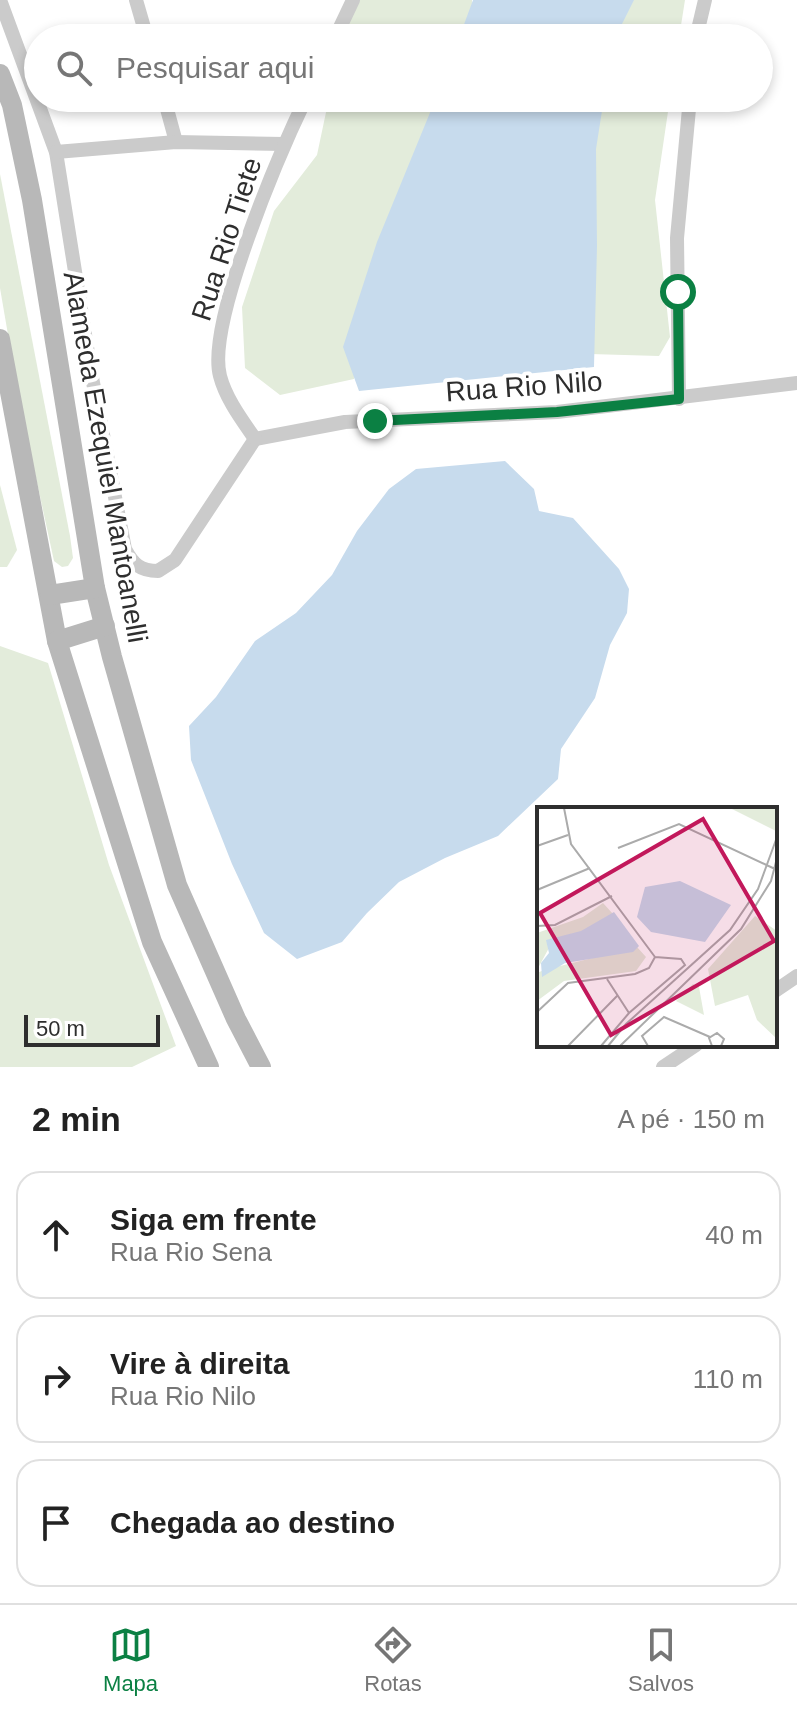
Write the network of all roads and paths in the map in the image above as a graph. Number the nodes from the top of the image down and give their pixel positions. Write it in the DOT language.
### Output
graph roads {
  1 [pos="0,0"];
  2 [pos="136,0"];
  3 [pos="353,0"];
  4 [pos="705,0"];
  5 [pos="143,24"];
  6 [pos="342,24"];
  7 [pos="699,24"];
  8 [pos="24,65"];
  9 [pos="0,74"];
  10 [pos="41,112"];
  11 [pos="168,112"];
  12 [pos="299,112"];
  13 [pos="689,112"];
  14 [pos="176,142"];
  15 [pos="284,144"];
  16 [pos="56,152"];
  17 [pos="0,339"];
  18 [pos="797,383"];
  19 [pos="679,399"];
  20 [pos="255,439"];
  21 [pos="95,588"];
  22 [pos="50,595"];
  23 [pos="105,626"];
  24 [pos="57,641"];
  25 [pos="797,976"];
  26 [pos="777,990"];
  27 [pos="693,1047"];
  28 [pos="209,1067"];
  29 [pos="261,1067"];
  30 [pos="663,1067"];
  1 -- 8 [label="street"];
  2 -- 5 [label="street"];
  3 -- 6 [label="street"];
  4 -- 7 [label="street"];
  9 -- 21 [label="main road, Alameda Ezequiel Mantoanelli"];
  10 -- 16 [label="street"];
  11 -- 14 [label="street"];
  12 -- 15 [label="street, Rua Rio Tiete"];
  13 -- 19 [label="street"];
  14 -- 15 [label="street"];
  14 -- 16 [label="street"];
  15 -- 20 [label="street, Rua Rio Tiete"];
  16 -- 20 [label="street"];
  17 -- 22 [label="main road"];
  18 -- 19 [label="street, Rua Rio Nilo"];
  19 -- 20 [label="street, Rua Rio Nilo"];
  21 -- 22 [label="main road"];
  21 -- 23 [label="main road, Alameda Ezequiel Mantoanelli"];
  22 -- 24 [label="main road"];
  23 -- 24 [label="main road"];
  23 -- 29 [label="main road, Alameda Ezequiel Mantoanelli"];
  24 -- 28 [label="main road"];
  25 -- 26 [label="street"];
  27 -- 30 [label="street"];
}
